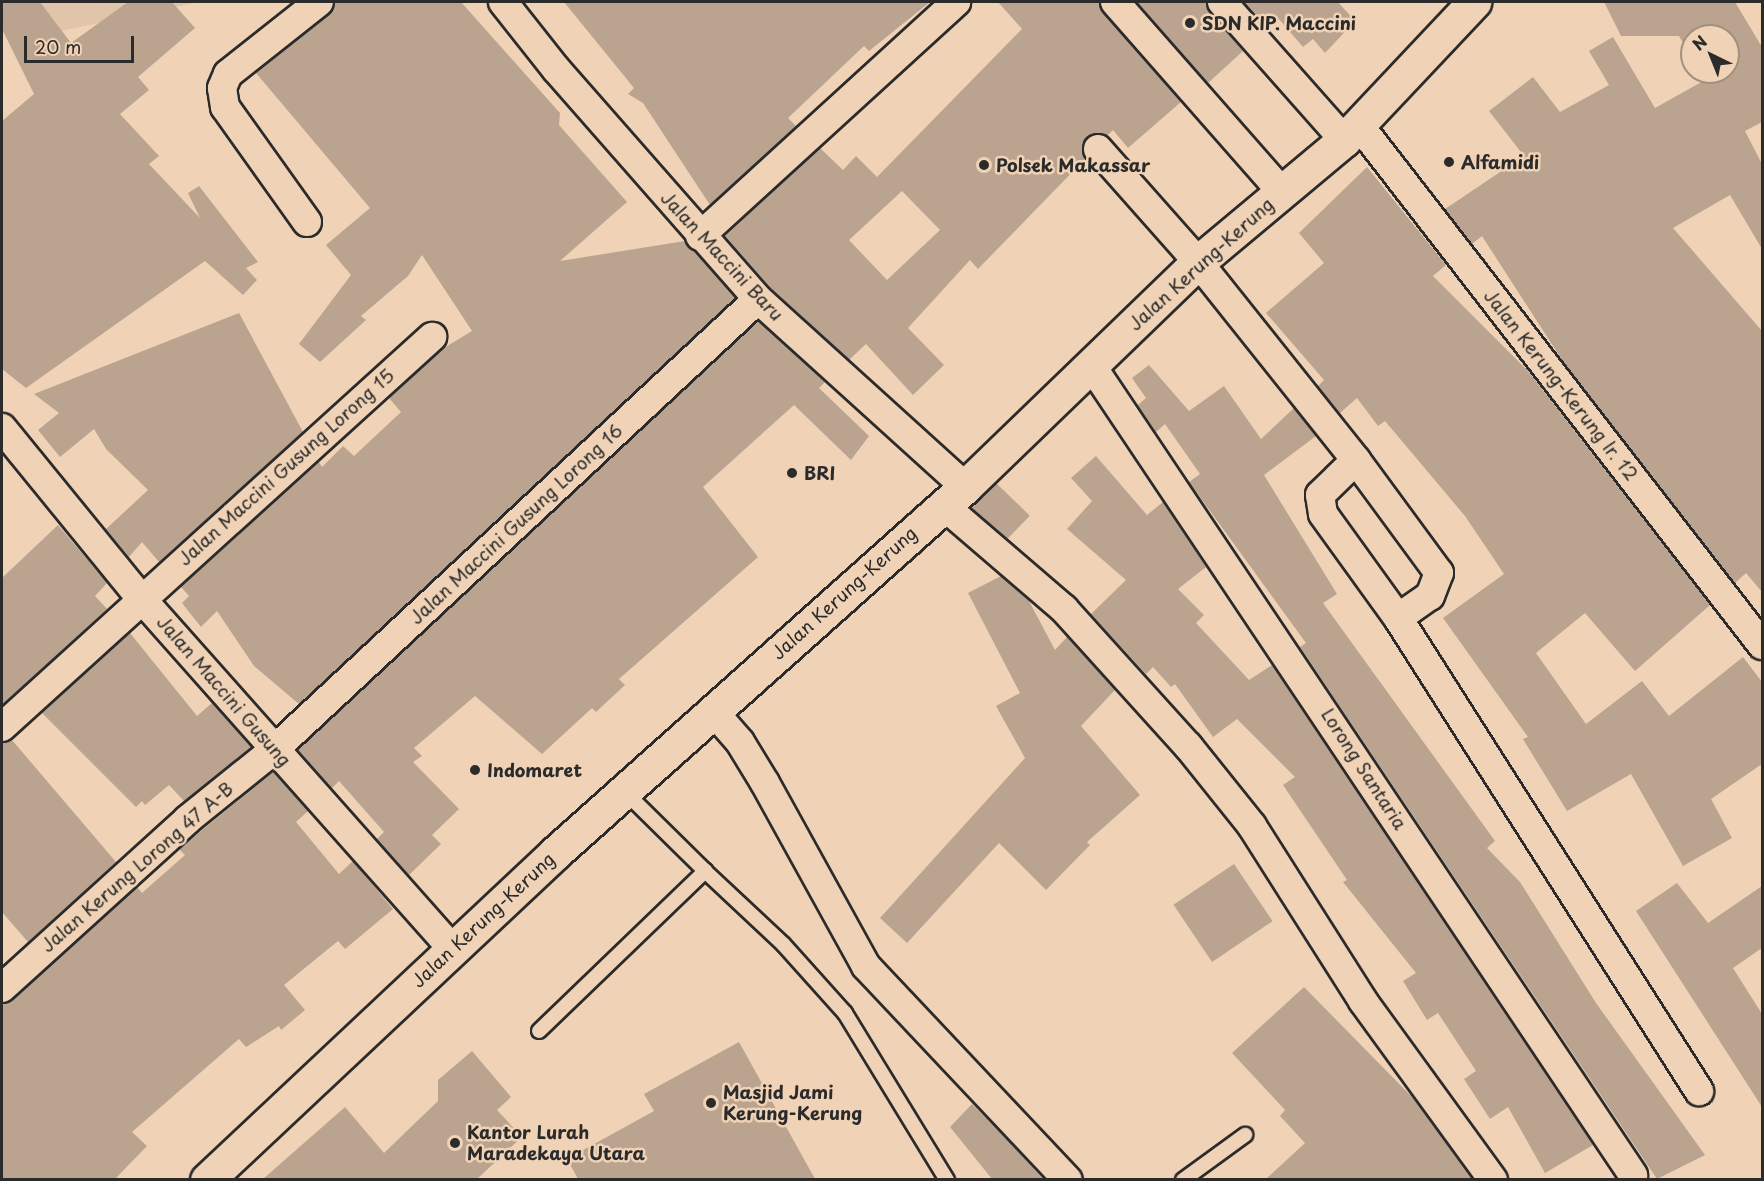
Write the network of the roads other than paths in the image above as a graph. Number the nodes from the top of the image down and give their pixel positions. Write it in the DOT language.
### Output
graph roads {
  1 [pos="319,2"];
  2 [pos="503,2"];
  3 [pos="956,2"];
  4 [pos="1115,2"];
  5 [pos="1222,2"];
  6 [pos="1474,2"];
  7 [pos="1352,133"];
  8 [pos="1098,148"];
  9 [pos="1282,192"];
  10 [pos="307,222"];
  11 [pos="700,236"];
  12 [pos="1198,262"];
  13 [pos="758,298"];
  14 [pos="432,337"];
  15 [pos="1091,365"];
  16 [pos="2,428"];
  17 [pos="1356,460"];
  18 [pos="954,496"];
  19 [pos="140,597"];
  20 [pos="1398,618"];
  21 [pos="1762,645"];
  22 [pos="713,711"];
  23 [pos="2,727"];
  24 [pos="275,749"];
  25 [pos="624,791"];
  26 [pos="705,871"];
  27 [pos="452,948"];
  28 [pos="2,988"];
  29 [pos="539,1030"];
  30 [pos="1699,1091"];
  31 [pos="1245,1135"];
  32 [pos="1633,1175"];
  33 [pos="207,1179"];
  34 [pos="947,1179"];
  35 [pos="1068,1179"];
  36 [pos="1183,1179"];
  37 [pos="1493,1179"];
  1 -- 10 [label="street"];
  2 -- 11 [label="street, Jalan Maccini Baru"];
  3 -- 11 [label="street"];
  4 -- 9 [label="street"];
  5 -- 7 [label="street, Jalan Kerung-Kerung lr. 12"];
  6 -- 7 [label="street, Jalan Kerung-Kerung"];
  7 -- 9 [label="street, Jalan Kerung-Kerung"];
  7 -- 21 [label="street, Jalan Kerung-Kerung lr. 12"];
  8 -- 12 [label="street"];
  9 -- 12 [label="street, Jalan Kerung-Kerung"];
  11 -- 13 [label="street, Jalan Maccini Baru"];
  12 -- 15 [label="street, Jalan Kerung-Kerung"];
  12 -- 17 [label="street"];
  13 -- 18 [label="street, Jalan Maccini Baru"];
  13 -- 24 [label="street, Jalan Maccini Gusung Lorong 16"];
  14 -- 19 [label="street, Jalan Maccini Gusung Lorong 15"];
  15 -- 18 [label="street, Jalan Kerung-Kerung"];
  15 -- 32 [label="street, Lorong Santaria"];
  16 -- 19 [label="street, Jalan Maccini Gusung"];
  17 -- 20 [label="street"];
  17 -- 20 [label="street"];
  18 -- 22 [label="street, Jalan Kerung-Kerung"];
  18 -- 37 [label="street, Jalan Maccini Baru"];
  19 -- 23 [label="street, Jalan Maccini Gusung Lorong 15"];
  19 -- 24 [label="street, Jalan Maccini Gusung"];
  20 -- 30 [label="street"];
  22 -- 25 [label="street, Jalan Kerung-Kerung"];
  22 -- 35 [label="street"];
  24 -- 27 [label="street, Jalan Maccini Gusung"];
  24 -- 28 [label="street, Jalan Kerung Lorong 47 A-B"];
  25 -- 26 [label="lane"];
  25 -- 27 [label="street, Jalan Kerung-Kerung"];
  26 -- 29 [label="lane"];
  26 -- 34 [label="lane"];
  27 -- 33 [label="street, Jalan Kerung-Kerung"];
  31 -- 36 [label="lane"];
}
